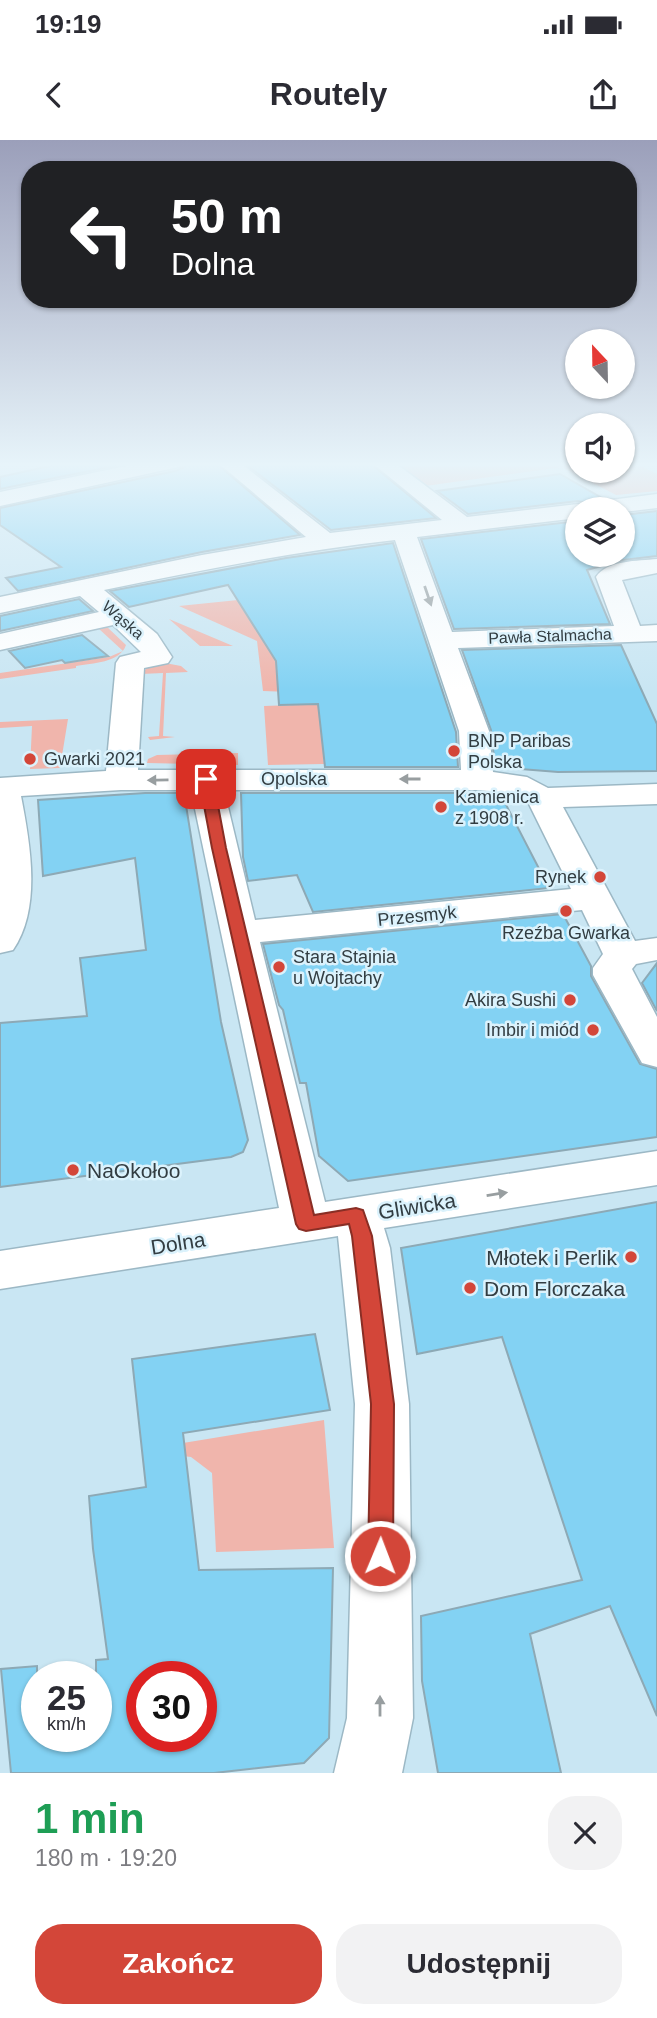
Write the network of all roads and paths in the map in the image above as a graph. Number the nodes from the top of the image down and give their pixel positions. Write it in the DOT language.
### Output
graph roads {
  1 [pos="322,538"];
  2 [pos="350,538"];
  3 [pos="406,538"];
  4 [pos="325,541"];
  5 [pos="657,566"];
  6 [pos="85,587"];
  7 [pos="0,605"];
  8 [pos="117,616"];
  9 [pos="80,624"];
  10 [pos="644,633"];
  11 [pos="443,640"];
  12 [pos="0,642"];
  13 [pos="105,644"];
  14 [pos="206,779"];
  15 [pos="121,780"];
  16 [pos="488,780"];
  17 [pos="2,788"];
  18 [pos="657,794"];
  19 [pos="542,797"];
  20 [pos="594,898"];
  21 [pos="6,908"];
  22 [pos="240,933"];
  23 [pos="0,942"];
  24 [pos="634,965"];
  25 [pos="657,1053"];
  26 [pos="657,1168"];
  27 [pos="331,1220"];
  28 [pos="0,1270"];
  29 [pos="368,1773"];
  1 -- 4 [label="street"];
  2 -- 4 [label="street"];
  3 -- 11 [label="street, one-way"];
  4 -- 6 [label="street"];
  5 -- 10 [label="street"];
  6 -- 7 [label="street"];
  6 -- 8 [label="street, Wąska"];
  8 -- 9 [label="street"];
  8 -- 15 [label="street, Wąska"];
  9 -- 12 [label="street"];
  9 -- 13 [label="street"];
  10 -- 11 [label="street, Pawła Stalmacha"];
  11 -- 16 [label="street"];
  14 -- 15 [label="street, Opolska, one-way"];
  16 -- 14 [label="street, Opolska, one-way"];
  14 -- 22 [label="street"];
  15 -- 17 [label="street, Opolska"];
  16 -- 19 [label="street, Opolska"];
  17 -- 21 [label="street"];
  18 -- 19 [label="street"];
  19 -- 20 [label="street"];
  20 -- 22 [label="street, Przesmyk"];
  20 -- 24 [label="street"];
  21 -- 23 [label="street"];
  22 -- 27 [label="street"];
  24 -- 25 [label="street"];
  27 -- 26 [label="street, Gliwicka, one-way"];
  27 -- 28 [label="street, Dolna"];
  29 -- 27 [label="street, Gliwicka, one-way"];
}
